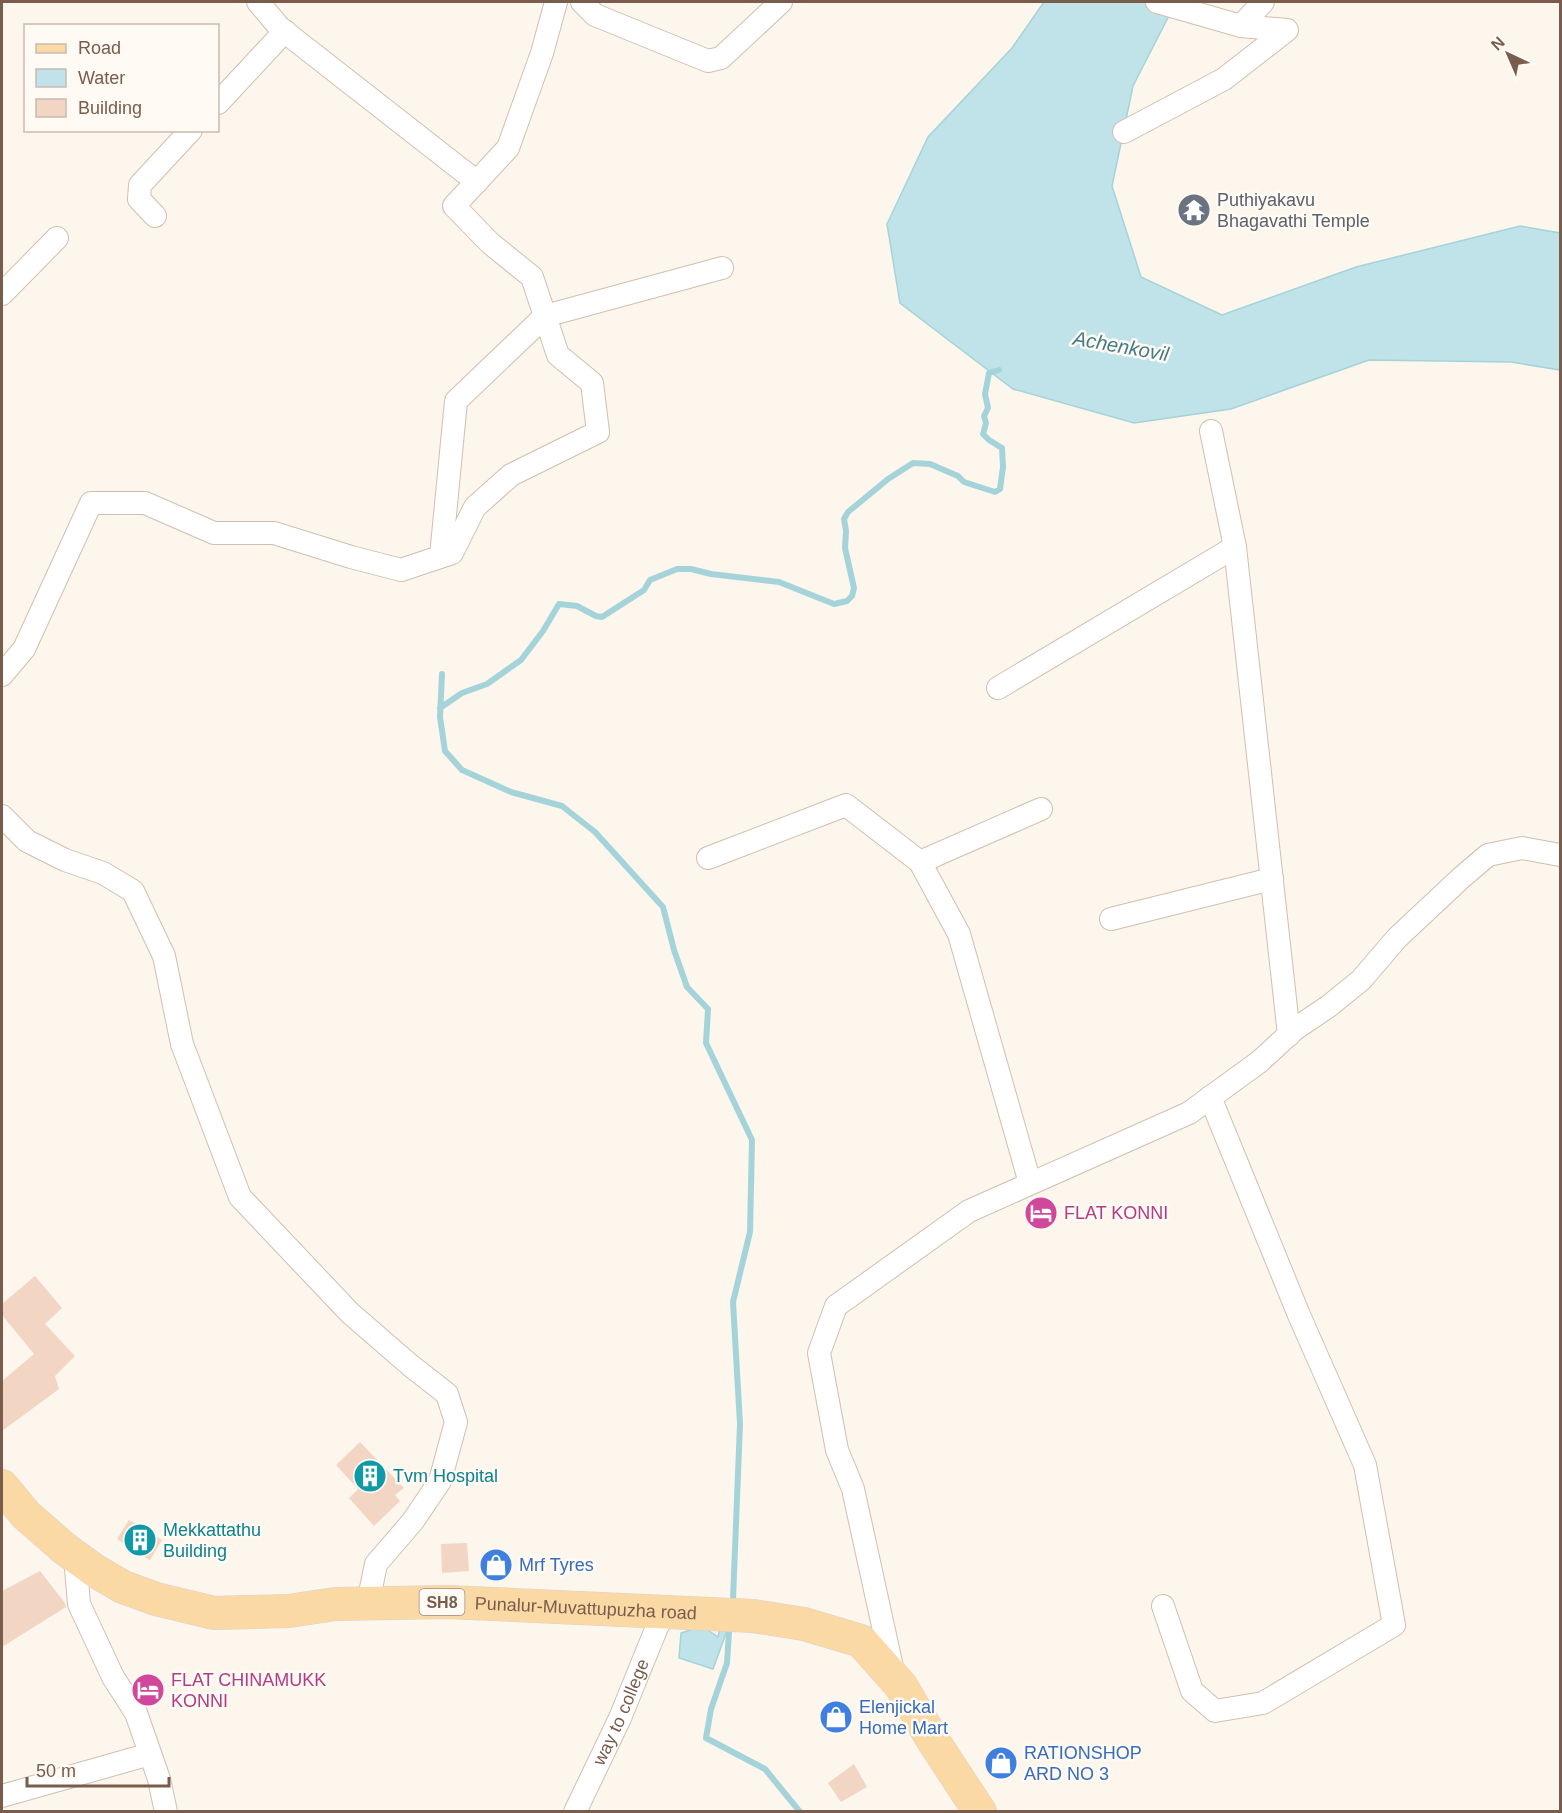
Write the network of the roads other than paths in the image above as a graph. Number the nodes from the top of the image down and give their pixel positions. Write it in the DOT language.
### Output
graph roads {
  1 [pos="258,2"];
  2 [pos="556,2"];
  3 [pos="582,2"];
  4 [pos="781,2"];
  5 [pos="1263,2"];
  6 [pos="1164,4"];
  7 [pos="1241,26"];
  8 [pos="285,31"];
  9 [pos="219,101"];
  10 [pos="189,132"];
  11 [pos="1124,132"];
  12 [pos="477,182"];
  13 [pos="155,216"];
  14 [pos="57,238"];
  15 [pos="722,268"];
  16 [pos="2,294"];
  17 [pos="545,316"];
  18 [pos="1211,431"];
  19 [pos="1235,547"];
  20 [pos="441,556"];
  21 [pos="2,675"];
  22 [pos="998,688"];
  23 [pos="1041,809"];
  24 [pos="2,816"];
  25 [pos="1560,855"];
  26 [pos="708,858"];
  27 [pos="920,862"];
  28 [pos="1272,879"];
  29 [pos="1111,918"];
  30 [pos="1288,1035"];
  31 [pos="1210,1097"];
  32 [pos="1030,1183"];
  33 [pos="2,1486"];
  34 [pos="75,1557"];
  35 [pos="368,1603"];
  36 [pos="1163,1606"];
  37 [pos="665,1612"];
  38 [pos="901,1686"];
  39 [pos="150,1754"];
  40 [pos="2,1796"];
  41 [pos="166,1812"];
  42 [pos="575,1812"];
  43 [pos="980,1812"];
  1 -- 8 [label="street"];
  2 -- 12 [label="street"];
  3 -- 4 [label="street"];
  5 -- 7 [label="street"];
  6 -- 7 [label="street"];
  7 -- 11 [label="street"];
  8 -- 9 [label="street"];
  8 -- 12 [label="street"];
  10 -- 13 [label="street"];
  12 -- 17 [label="street"];
  14 -- 16 [label="street"];
  15 -- 17 [label="street"];
  17 -- 20 [label="street"];
  17 -- 20 [label="street"];
  18 -- 19 [label="street"];
  19 -- 22 [label="street"];
  19 -- 28 [label="street"];
  20 -- 21 [label="street"];
  23 -- 27 [label="street"];
  24 -- 35 [label="street"];
  25 -- 30 [label="street"];
  26 -- 27 [label="street"];
  27 -- 32 [label="street"];
  28 -- 29 [label="street"];
  28 -- 30 [label="street"];
  30 -- 31 [label="street"];
  31 -- 32 [label="street"];
  31 -- 36 [label="street"];
  32 -- 38 [label="street"];
  33 -- 34 [label="main road, Punalur-Muvattupuzha road / SH8"];
  34 -- 35 [label="main road, Punalur-Muvattupuzha road / SH8"];
  34 -- 39 [label="street"];
  35 -- 37 [label="main road, Punalur-Muvattupuzha road / SH8"];
  37 -- 38 [label="main road, Punalur-Muvattupuzha road / SH8"];
  37 -- 42 [label="street, way to college"];
  38 -- 43 [label="main road, SH8"];
  39 -- 40 [label="street"];
  39 -- 41 [label="street"];
}
